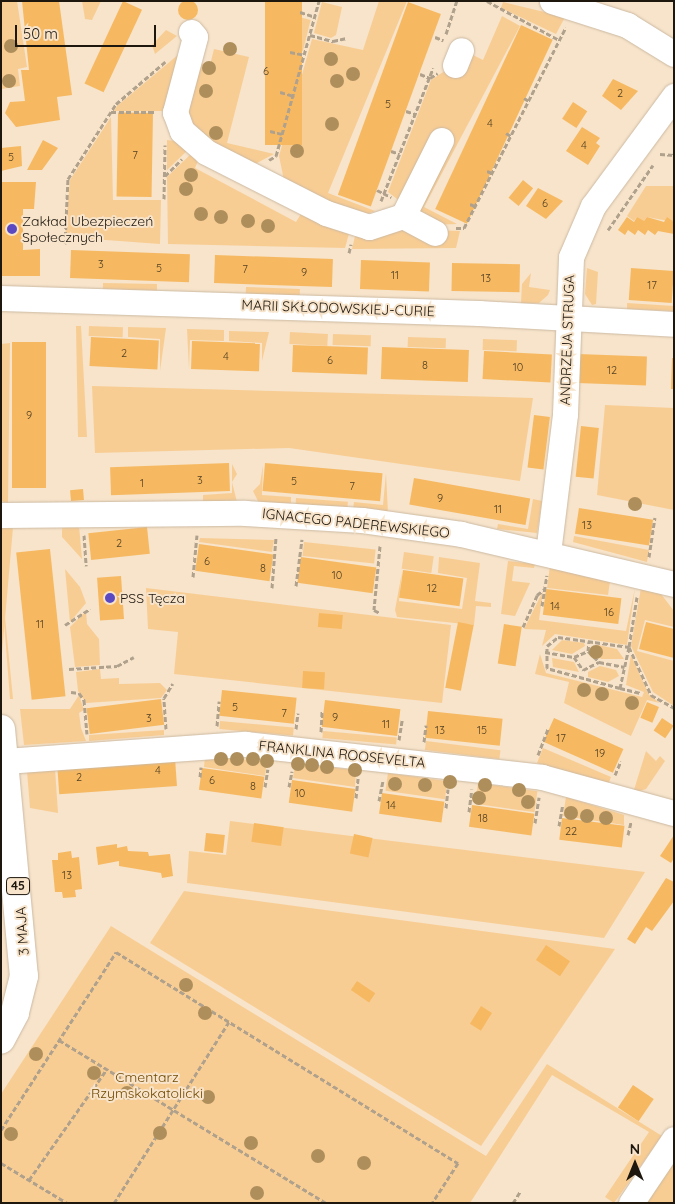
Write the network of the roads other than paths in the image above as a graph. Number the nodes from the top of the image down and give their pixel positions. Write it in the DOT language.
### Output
graph roads {
  1 [pos="552,1"];
  2 [pos="193,35"];
  3 [pos="674,54"];
  4 [pos="674,96"];
  5 [pos="441,140"];
  6 [pos="403,216"];
  7 [pos="435,233"];
  8 [pos="1,298"];
  9 [pos="566,318"];
  10 [pos="674,324"];
  11 [pos="1,515"];
  12 [pos="548,562"];
  13 [pos="674,584"];
  14 [pos="1,728"];
  15 [pos="5,761"];
  16 [pos="674,813"];
  17 [pos="1,1039"];
  18 [pos="674,1140"];
  19 [pos="631,1203"];
  1 -- 3 [label="street"];
  2 -- 6 [label="street"];
  4 -- 9 [label="street, ANDRZEJA STRUGA"];
  5 -- 6 [label="street"];
  6 -- 7 [label="street"];
  8 -- 9 [label="street, MARII SKŁODOWSKIEJ-CURIE"];
  9 -- 10 [label="street, MARII SKŁODOWSKIEJ-CURIE"];
  9 -- 12 [label="street, ANDRZEJA STRUGA"];
  11 -- 12 [label="street, IGNACEGO PADEREWSKIEGO"];
  12 -- 13 [label="street, IGNACEGO PADEREWSKIEGO"];
  14 -- 15 [label="main road, 3 MAJA / 45"];
  15 -- 16 [label="street, FRANKLINA ROOSEVELTA"];
  15 -- 17 [label="main road, 3 MAJA / 45"];
  18 -- 19 [label="street"];
}
